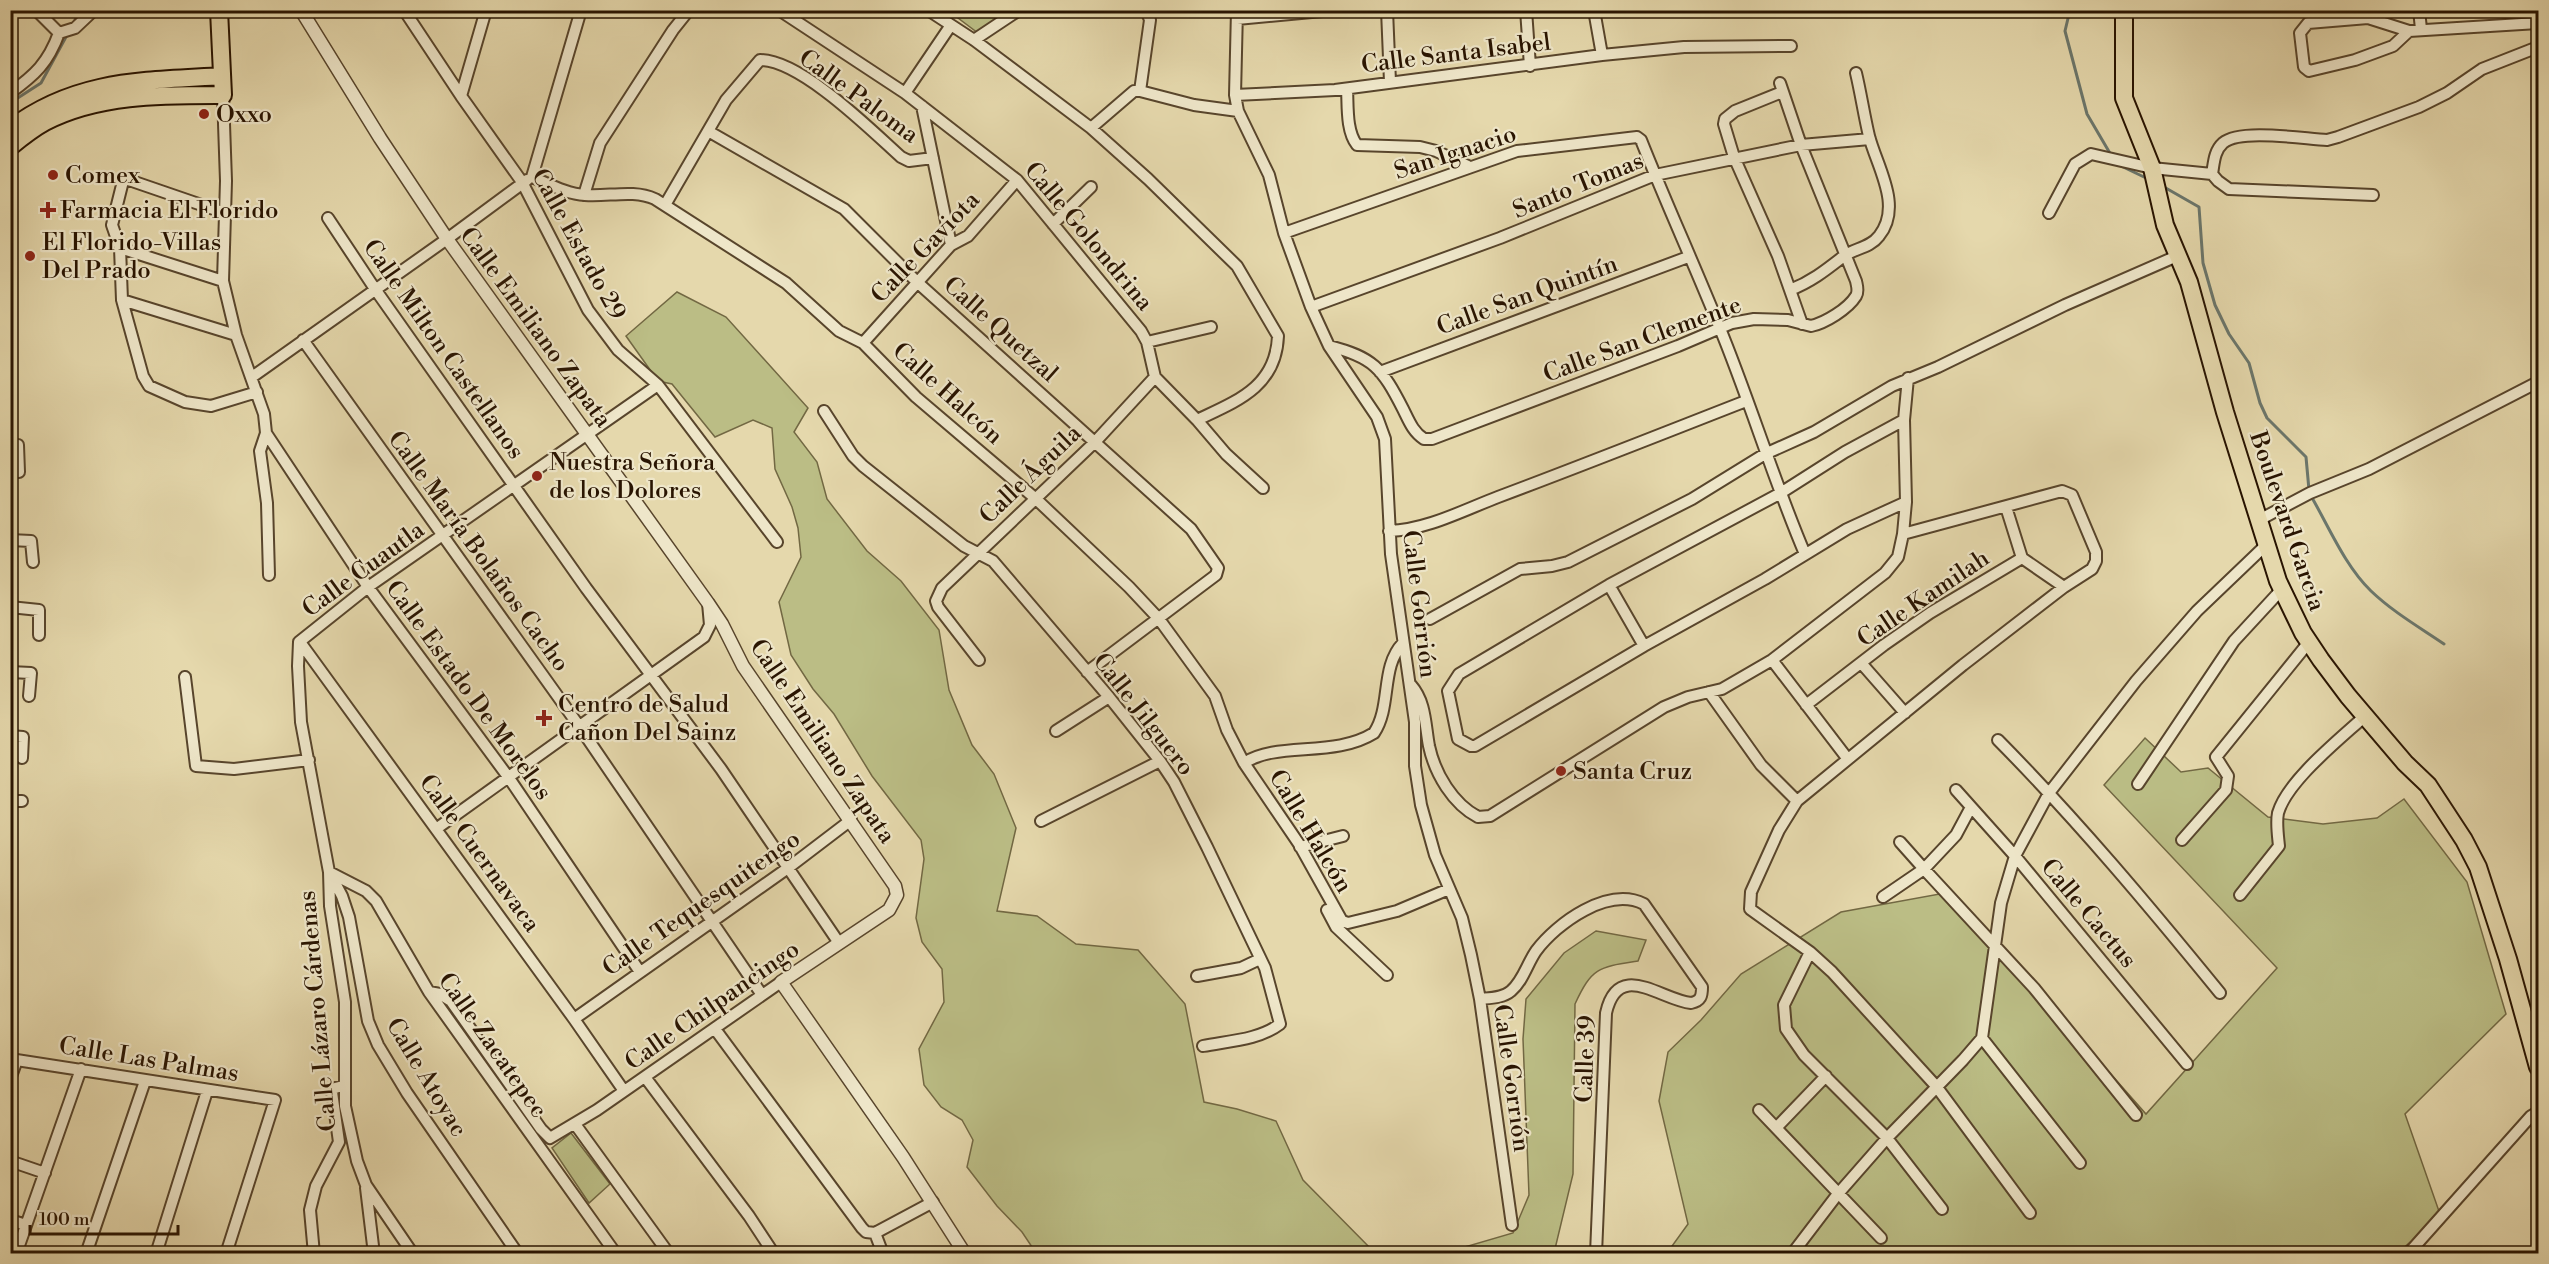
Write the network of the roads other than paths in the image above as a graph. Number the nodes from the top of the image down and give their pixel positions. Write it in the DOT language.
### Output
graph roads {
  1 [pos="36,10"];
  2 [pos="94,10"];
  3 [pos="219,10"];
  4 [pos="301,10"];
  5 [pos="405,10"];
  6 [pos="486,10"];
  7 [pos="581,10"];
  8 [pos="689,10"];
  9 [pos="779,10"];
  10 [pos="928,10"];
  11 [pos="1019,10"];
  12 [pos="1146,10"];
  13 [pos="1333,10"];
  14 [pos="1387,10"];
  15 [pos="1526,10"];
  16 [pos="1594,10"];
  17 [pos="1777,10"];
  18 [pos="1807,10"];
  19 [pos="2124,10"];
  20 [pos="2419,10"];
  21 [pos="1314,11"];
  22 [pos="1237,15"];
  23 [pos="2538,23"];
  24 [pos="951,26"];
  25 [pos="2421,29"];
  26 [pos="2409,31"];
  27 [pos="62,33"];
  28 [pos="974,40"];
  29 [pos="1791,46"];
  30 [pos="2538,47"];
  31 [pos="1602,55"];
  32 [pos="1530,66"];
  33 [pos="1856,74"];
  34 [pos="222,76"];
  35 [pos="1390,82"];
  36 [pos="1347,88"];
  37 [pos="138,91"];
  38 [pos="1140,91"];
  39 [pos="10,93"];
  40 [pos="904,93"];
  41 [pos="223,95"];
  42 [pos="1235,95"];
  43 [pos="461,96"];
  44 [pos="922,106"];
  45 [pos="1238,111"];
  46 [pos="1091,128"];
  47 [pos="10,129"];
  48 [pos="708,132"];
  49 [pos="1870,139"];
  50 [pos="1801,145"];
  51 [pos="10,147"];
  52 [pos="933,158"];
  53 [pos="1734,158"];
  54 [pos="1468,166"];
  55 [pos="2152,168"];
  56 [pos="2212,174"];
  57 [pos="1655,175"];
  58 [pos="527,179"];
  59 [pos="1017,180"];
  60 [pos="1091,187"];
  61 [pos="584,195"];
  62 [pos="2373,195"];
  63 [pos="665,206"];
  64 [pos="225,213"];
  65 [pos="2049,213"];
  66 [pos="328,218"];
  67 [pos="1053,224"];
  68 [pos="1284,233"];
  69 [pos="447,239"];
  70 [pos="951,245"];
  71 [pos="120,248"];
  72 [pos="1846,255"];
  73 [pos="2177,256"];
  74 [pos="1688,257"];
  75 [pos="223,281"];
  76 [pos="917,282"];
  77 [pos="375,289"];
  78 [pos="1790,290"];
  79 [pos="122,300"];
  80 [pos="1311,307"];
  81 [pos="1802,324"];
  82 [pos="1211,327"];
  83 [pos="1720,327"];
  84 [pos="236,335"];
  85 [pos="303,340"];
  86 [pos="1147,342"];
  87 [pos="863,343"];
  88 [pos="1329,346"];
  89 [pos="1380,372"];
  90 [pos="252,377"];
  91 [pos="1155,377"];
  92 [pos="1908,378"];
  93 [pos="2538,382"];
  94 [pos="658,385"];
  95 [pos="257,392"];
  96 [pos="1746,401"];
  97 [pos="824,411"];
  98 [pos="1197,420"];
  99 [pos="1904,420"];
  100 [pos="266,433"];
  101 [pos="586,434"];
  102 [pos="1095,442"];
  103 [pos="18,445"];
  104 [pos="1765,454"];
  105 [pos="10,472"];
  106 [pos="513,485"];
  107 [pos="1263,488"];
  108 [pos="1779,494"];
  109 [pos="1036,499"];
  110 [pos="1906,502"];
  111 [pos="2006,507"];
  112 [pos="2259,520"];
  113 [pos="1389,531"];
  114 [pos="1904,534"];
  115 [pos="444,535"];
  116 [pos="10,540"];
  117 [pos="777,542"];
  118 [pos="2266,545"];
  119 [pos="980,552"];
  120 [pos="1805,554"];
  121 [pos="2022,558"];
  122 [pos="33,562"];
  123 [pos="269,575"];
  124 [pos="1609,585"];
  125 [pos="368,587"];
  126 [pos="2064,587"];
  127 [pos="2282,589"];
  128 [pos="708,603"];
  129 [pos="10,608"];
  130 [pos="1159,619"];
  131 [pos="1430,619"];
  132 [pos="39,635"];
  133 [pos="299,642"];
  134 [pos="2308,642"];
  135 [pos="1403,643"];
  136 [pos="1644,646"];
  137 [pos="979,660"];
  138 [pos="1772,660"];
  139 [pos="1862,664"];
  140 [pos="10,672"];
  141 [pos="1087,672"];
  142 [pos="185,677"];
  143 [pos="650,677"];
  144 [pos="1410,684"];
  145 [pos="1709,692"];
  146 [pos="29,696"];
  147 [pos="1109,697"];
  148 [pos="1806,705"];
  149 [pos="1905,712"];
  150 [pos="2364,716"];
  151 [pos="579,726"];
  152 [pos="1056,731"];
  153 [pos="10,736"];
  154 [pos="1998,740"];
  155 [pos="22,758"];
  156 [pos="1847,758"];
  157 [pos="309,760"];
  158 [pos="1160,761"];
  159 [pos="1244,763"];
  160 [pos="509,778"];
  161 [pos="2139,784"];
  162 [pos="1956,790"];
  163 [pos="2049,792"];
  164 [pos="10,801"];
  165 [pos="22,801"];
  166 [pos="1797,801"];
  167 [pos="1971,807"];
  168 [pos="851,820"];
  169 [pos="1041,821"];
  170 [pos="436,829"];
  171 [pos="1343,836"];
  172 [pos="2182,840"];
  173 [pos="1900,842"];
  174 [pos="1300,847"];
  175 [pos="2015,856"];
  176 [pos="788,868"];
  177 [pos="1924,868"];
  178 [pos="329,872"];
  179 [pos="1449,889"];
  180 [pos="1326,895"];
  181 [pos="2240,895"];
  182 [pos="1882,897"];
  183 [pos="895,903"];
  184 [pos="711,921"];
  185 [pos="839,943"];
  186 [pos="1995,947"];
  187 [pos="1810,952"];
  188 [pos="1260,959"];
  189 [pos="640,972"];
  190 [pos="1387,975"];
  191 [pos="1197,976"];
  192 [pos="782,982"];
  193 [pos="429,992"];
  194 [pos="2220,993"];
  195 [pos="762,995"];
  196 [pos="1480,999"];
  197 [pos="574,1019"];
  198 [pos="715,1029"];
  199 [pos="1982,1038"];
  200 [pos="1203,1046"];
  201 [pos="14,1060"];
  202 [pos="2187,1064"];
  203 [pos="2538,1067"];
  204 [pos="81,1069"];
  205 [pos="1826,1076"];
  206 [pos="645,1077"];
  207 [pos="10,1079"];
  208 [pos="145,1081"];
  209 [pos="343,1086"];
  210 [pos="1936,1086"];
  211 [pos="207,1091"];
  212 [pos="624,1091"];
  213 [pos="1759,1110"];
  214 [pos="2538,1112"];
  215 [pos="2136,1115"];
  216 [pos="575,1124"];
  217 [pos="1776,1128"];
  218 [pos="1887,1137"];
  219 [pos="10,1161"];
  220 [pos="2080,1163"];
  221 [pos="45,1173"];
  222 [pos="366,1185"];
  223 [pos="1837,1195"];
  224 [pos="933,1202"];
  225 [pos="1942,1209"];
  226 [pos="2030,1213"];
  227 [pos="10,1220"];
  228 [pos="26,1225"];
  229 [pos="1512,1225"];
  230 [pos="875,1233"];
  231 [pos="1881,1238"];
  232 [pos="16,1254"];
  233 [pos="86,1254"];
  234 [pos="156,1254"];
  235 [pos="226,1254"];
  236 [pos="314,1254"];
  237 [pos="374,1254"];
  238 [pos="413,1254"];
  239 [pos="518,1254"];
  240 [pos="616,1254"];
  241 [pos="669,1254"];
  242 [pos="774,1254"];
  243 [pos="883,1254"];
  244 [pos="965,1254"];
  245 [pos="1596,1254"];
  246 [pos="1792,1254"];
  247 [pos="2408,1254"];
  1 -- 27 [label="street"];
  2 -- 27 [label="street"];
  3 -- 34 [label="main road"];
  4 -- 69 [label="street, Calle Emiliano Zapata"];
  5 -- 43 [label="street, Calle Estado 29"];
  6 -- 43 [label="street"];
  7 -- 58 [label="street"];
  8 -- 61 [label="street"];
  9 -- 40 [label="street, Calle Golondrina"];
  10 -- 24 [label="street"];
  11 -- 28 [label="street"];
  12 -- 38 [label="street"];
  13 -- 21 [label="street"];
  14 -- 35 [label="street"];
  15 -- 32 [label="street"];
  16 -- 31 [label="street"];
  17 -- 18 [label="street"];
  19 -- 55 [label="main road, Boulevard Garcia"];
  20 -- 25 [label="street"];
  21 -- 22 [label="street"];
  22 -- 42 [label="street, Calle Gorrión"];
  23 -- 25 [label="street"];
  24 -- 28 [label="street"];
  24 -- 40 [label="street"];
  25 -- 26 [label="street"];
  26 -- 26 [label="street"];
  27 -- 39 [label="street"];
  28 -- 46 [label="street"];
  29 -- 31 [label="street, Calle Santa Isabel"];
  30 -- 56 [label="street"];
  31 -- 32 [label="street, Calle Santa Isabel"];
  32 -- 35 [label="street, Calle Santa Isabel"];
  33 -- 49 [label="street"];
  34 -- 37 [label="main road"];
  34 -- 41 [label="main road"];
  35 -- 36 [label="street, Calle Santa Isabel"];
  36 -- 42 [label="street, Calle Santa Isabel"];
  36 -- 54 [label="street"];
  37 -- 41 [label="main road"];
  37 -- 47 [label="main road"];
  37 -- 51 [label="main road"];
  38 -- 45 [label="street"];
  38 -- 46 [label="street"];
  40 -- 44 [label="street, Calle Golondrina"];
  41 -- 64 [label="street"];
  42 -- 45 [label="street, Calle Gorrión"];
  43 -- 58 [label="street, Calle Estado 29"];
  44 -- 52 [label="street"];
  44 -- 59 [label="street, Calle Golondrina"];
  45 -- 68 [label="street, Calle Gorrión"];
  46 -- 98 [label="street"];
  48 -- 52 [label="street, Calle Paloma"];
  48 -- 63 [label="street"];
  48 -- 76 [label="street, Calle Quetzal"];
  49 -- 50 [label="street, Santo Tomas"];
  49 -- 72 [label="street"];
  50 -- 53 [label="street, Santo Tomas"];
  50 -- 53 [label="street, Calle San Clemente"];
  50 -- 72 [label="street, Calle San Clemente"];
  52 -- 70 [label="street"];
  53 -- 57 [label="street, Santo Tomas"];
  53 -- 78 [label="street"];
  54 -- 57 [label="street, San Ignacio"];
  54 -- 68 [label="street, San Ignacio"];
  55 -- 56 [label="street"];
  55 -- 65 [label="street"];
  55 -- 73 [label="main road, Boulevard Garcia"];
  56 -- 62 [label="street"];
  57 -- 74 [label="street, San Ignacio"];
  57 -- 80 [label="street, Santo Tomas"];
  58 -- 61 [label="street, Calle Halcón"];
  58 -- 69 [label="street"];
  58 -- 94 [label="street, Calle Estado 29"];
  59 -- 67 [label="street, Calle Golondrina"];
  59 -- 70 [label="street, Calle Gaviota"];
  60 -- 67 [label="street"];
  61 -- 63 [label="street, Calle Halcón"];
  63 -- 87 [label="street, Calle Halcón"];
  64 -- 71 [label="street"];
  64 -- 75 [label="street"];
  66 -- 77 [label="street, Calle Milton Castellanos"];
  67 -- 86 [label="street, Calle Golondrina"];
  68 -- 80 [label="street, Calle Gorrión"];
  69 -- 77 [label="street"];
  69 -- 101 [label="street, Calle Emiliano Zapata"];
  70 -- 76 [label="street, Calle Gaviota"];
  71 -- 75 [label="street"];
  71 -- 79 [label="street"];
  72 -- 78 [label="street"];
  72 -- 81 [label="street, Calle San Clemente"];
  73 -- 92 [label="street"];
  73 -- 112 [label="main road, Boulevard Garcia"];
  74 -- 83 [label="street, San Ignacio"];
  74 -- 89 [label="street, Calle San Quintín"];
  75 -- 84 [label="street"];
  76 -- 87 [label="street, Calle Gaviota"];
  76 -- 102 [label="street, Calle Quetzal"];
  77 -- 85 [label="street"];
  77 -- 106 [label="street, Calle Milton Castellanos"];
  78 -- 81 [label="street"];
  79 -- 84 [label="street"];
  79 -- 95 [label="street"];
  80 -- 88 [label="street, Calle Gorrión"];
  81 -- 83 [label="street, Calle San Clemente"];
  82 -- 86 [label="street"];
  83 -- 89 [label="street, Calle San Clemente"];
  83 -- 96 [label="street, San Ignacio"];
  84 -- 90 [label="street"];
  85 -- 90 [label="street"];
  85 -- 115 [label="street, Calle María Bolaños Cacho"];
  86 -- 91 [label="street, Calle Golondrina"];
  87 -- 109 [label="street, Calle Halcón"];
  88 -- 89 [label="street, Calle San Clemente"];
  88 -- 113 [label="street, Calle Gorrión"];
  90 -- 95 [label="street"];
  91 -- 98 [label="street"];
  91 -- 102 [label="street, Calle Águila"];
  92 -- 99 [label="street"];
  92 -- 104 [label="street"];
  93 -- 112 [label="street"];
  94 -- 101 [label="street, Calle Cuautla"];
  94 -- 117 [label="street, Calle Estado 29"];
  95 -- 100 [label="street"];
  96 -- 104 [label="street, San Ignacio"];
  96 -- 113 [label="street"];
  97 -- 119 [label="street, Calle Jilguero"];
  98 -- 107 [label="street"];
  99 -- 108 [label="street"];
  99 -- 110 [label="street"];
  100 -- 123 [label="street"];
  100 -- 125 [label="street, Calle Estado De Morelos"];
  101 -- 106 [label="street, Calle Cuautla"];
  101 -- 128 [label="street, Calle Emiliano Zapata"];
  102 -- 109 [label="street, Calle Águila"];
  102 -- 130 [label="street, Calle Quetzal"];
  103 -- 105 [label="street"];
  104 -- 108 [label="street, San Ignacio"];
  104 -- 131 [label="street"];
  106 -- 115 [label="street, Calle Cuautla"];
  106 -- 143 [label="street, Calle Milton Castellanos"];
  108 -- 120 [label="street, San Ignacio"];
  108 -- 124 [label="street"];
  109 -- 119 [label="street, Calle Águila"];
  109 -- 130 [label="street, Calle Halcón"];
  110 -- 114 [label="street"];
  110 -- 120 [label="street"];
  111 -- 114 [label="street"];
  111 -- 121 [label="street, Calle Kamilah"];
  111 -- 126 [label="street"];
  112 -- 118 [label="main road, Boulevard Garcia"];
  113 -- 135 [label="street, Calle Gorrión"];
  114 -- 138 [label="street"];
  115 -- 125 [label="street, Calle Cuautla"];
  115 -- 151 [label="street, Calle María Bolaños Cacho"];
  116 -- 122 [label="street"];
  118 -- 127 [label="main road, Boulevard Garcia"];
  118 -- 163 [label="street"];
  119 -- 137 [label="street, Calle Águila"];
  119 -- 141 [label="street, Calle Jilguero"];
  120 -- 136 [label="street"];
  121 -- 126 [label="street"];
  121 -- 139 [label="street, Calle Kamilah"];
  124 -- 136 [label="street"];
  124 -- 136 [label="street"];
  125 -- 133 [label="street, Calle Cuautla"];
  125 -- 160 [label="street, Calle Estado De Morelos"];
  126 -- 149 [label="street"];
  127 -- 134 [label="main road, Boulevard Garcia"];
  127 -- 161 [label="street"];
  128 -- 143 [label="street"];
  128 -- 168 [label="street, Calle Emiliano Zapata"];
  129 -- 132 [label="street"];
  130 -- 141 [label="street"];
  130 -- 159 [label="street, Calle Halcón"];
  133 -- 157 [label="street, Calle Lázaro Cárdenas"];
  133 -- 170 [label="street, Calle Cuernavaca"];
  134 -- 150 [label="main road, Boulevard Garcia"];
  134 -- 172 [label="street"];
  135 -- 144 [label="street, Calle Gorrión"];
  135 -- 159 [label="street, Calle Halcón"];
  138 -- 145 [label="street"];
  138 -- 148 [label="street"];
  139 -- 148 [label="street, Calle Kamilah"];
  139 -- 149 [label="street"];
  140 -- 146 [label="street"];
  141 -- 147 [label="street, Calle Jilguero"];
  142 -- 157 [label="street"];
  143 -- 151 [label="street"];
  143 -- 176 [label="street, Calle Milton Castellanos"];
  144 -- 145 [label="street"];
  144 -- 179 [label="street, Calle Gorrión"];
  145 -- 166 [label="street"];
  147 -- 152 [label="street"];
  147 -- 158 [label="street, Calle Jilguero"];
  148 -- 156 [label="street"];
  149 -- 156 [label="street"];
  150 -- 181 [label="street"];
  150 -- 203 [label="main road, Boulevard Garcia"];
  151 -- 160 [label="street"];
  151 -- 184 [label="street, Calle María Bolaños Cacho"];
  153 -- 155 [label="street"];
  154 -- 163 [label="street"];
  156 -- 166 [label="street"];
  157 -- 178 [label="street, Calle Lázaro Cárdenas"];
  158 -- 169 [label="street"];
  158 -- 188 [label="street, Calle Jilguero"];
  159 -- 174 [label="street, Calle Halcón"];
  160 -- 170 [label="street"];
  160 -- 189 [label="street, Calle Estado De Morelos"];
  162 -- 167 [label="street, Calle Cactus"];
  163 -- 175 [label="street"];
  163 -- 194 [label="street"];
  164 -- 165 [label="street"];
  166 -- 187 [label="street"];
  167 -- 175 [label="street, Calle Cactus"];
  167 -- 177 [label="street"];
  168 -- 176 [label="street, Calle Tequesquitengo"];
  168 -- 183 [label="street, Calle Emiliano Zapata"];
  170 -- 197 [label="street, Calle Cuernavaca"];
  171 -- 174 [label="street"];
  173 -- 177 [label="street"];
  174 -- 180 [label="street, Calle Halcón"];
  175 -- 186 [label="street"];
  175 -- 202 [label="street, Calle Cactus"];
  176 -- 184 [label="street, Calle Tequesquitengo"];
  176 -- 185 [label="street, Calle Milton Castellanos"];
  177 -- 182 [label="street"];
  177 -- 186 [label="street"];
  178 -- 193 [label="street, Calle Zacatepec"];
  178 -- 209 [label="street, Calle Lázaro Cárdenas"];
  178 -- 239 [label="street, Calle Atoyac"];
  179 -- 180 [label="street, Calle Halcón"];
  179 -- 196 [label="street, Calle Gorrión"];
  180 -- 190 [label="street"];
  183 -- 185 [label="street, Calle Chilpancingo"];
  184 -- 189 [label="street, Calle Tequesquitengo"];
  184 -- 195 [label="street, Calle María Bolaños Cacho"];
  185 -- 192 [label="street, Calle Chilpancingo"];
  186 -- 199 [label="street"];
  186 -- 215 [label="street"];
  187 -- 205 [label="street"];
  187 -- 210 [label="street"];
  188 -- 191 [label="street"];
  188 -- 200 [label="street, Calle Jilguero"];
  189 -- 197 [label="street, Calle Tequesquitengo"];
  192 -- 195 [label="street, Calle Chilpancingo"];
  192 -- 224 [label="street"];
  193 -- 216 [label="street, Calle Chilpancingo"];
  193 -- 240 [label="street, Calle Zacatepec"];
  195 -- 198 [label="street, Calle Chilpancingo"];
  196 -- 229 [label="street, Calle Gorrión"];
  196 -- 245 [label="street, Calle 39"];
  197 -- 212 [label="street, Calle Cuernavaca"];
  198 -- 206 [label="street, Calle Chilpancingo"];
  198 -- 230 [label="street"];
  199 -- 210 [label="street"];
  199 -- 220 [label="street"];
  201 -- 204 [label="street, Calle Las Palmas"];
  201 -- 207 [label="street"];
  204 -- 208 [label="street, Calle Las Palmas"];
  204 -- 221 [label="street"];
  205 -- 217 [label="street"];
  205 -- 218 [label="street"];
  206 -- 212 [label="street, Calle Chilpancingo"];
  206 -- 242 [label="street"];
  208 -- 211 [label="street, Calle Las Palmas"];
  208 -- 233 [label="street"];
  209 -- 222 [label="street, Calle Lázaro Cárdenas"];
  209 -- 236 [label="street"];
  210 -- 218 [label="street"];
  210 -- 226 [label="street"];
  211 -- 234 [label="street"];
  211 -- 235 [label="street, Calle Las Palmas"];
  212 -- 216 [label="street, Calle Chilpancingo"];
  213 -- 217 [label="street"];
  214 -- 247 [label="street"];
  216 -- 241 [label="street"];
  217 -- 223 [label="street"];
  218 -- 223 [label="street"];
  218 -- 225 [label="street"];
  219 -- 221 [label="street"];
  221 -- 228 [label="street"];
  222 -- 237 [label="street"];
  222 -- 238 [label="street, Calle Lázaro Cárdenas"];
  223 -- 231 [label="street"];
  223 -- 246 [label="street"];
  224 -- 230 [label="street"];
  224 -- 244 [label="street"];
  227 -- 228 [label="street"];
  228 -- 232 [label="street"];
  230 -- 243 [label="street"];
}
